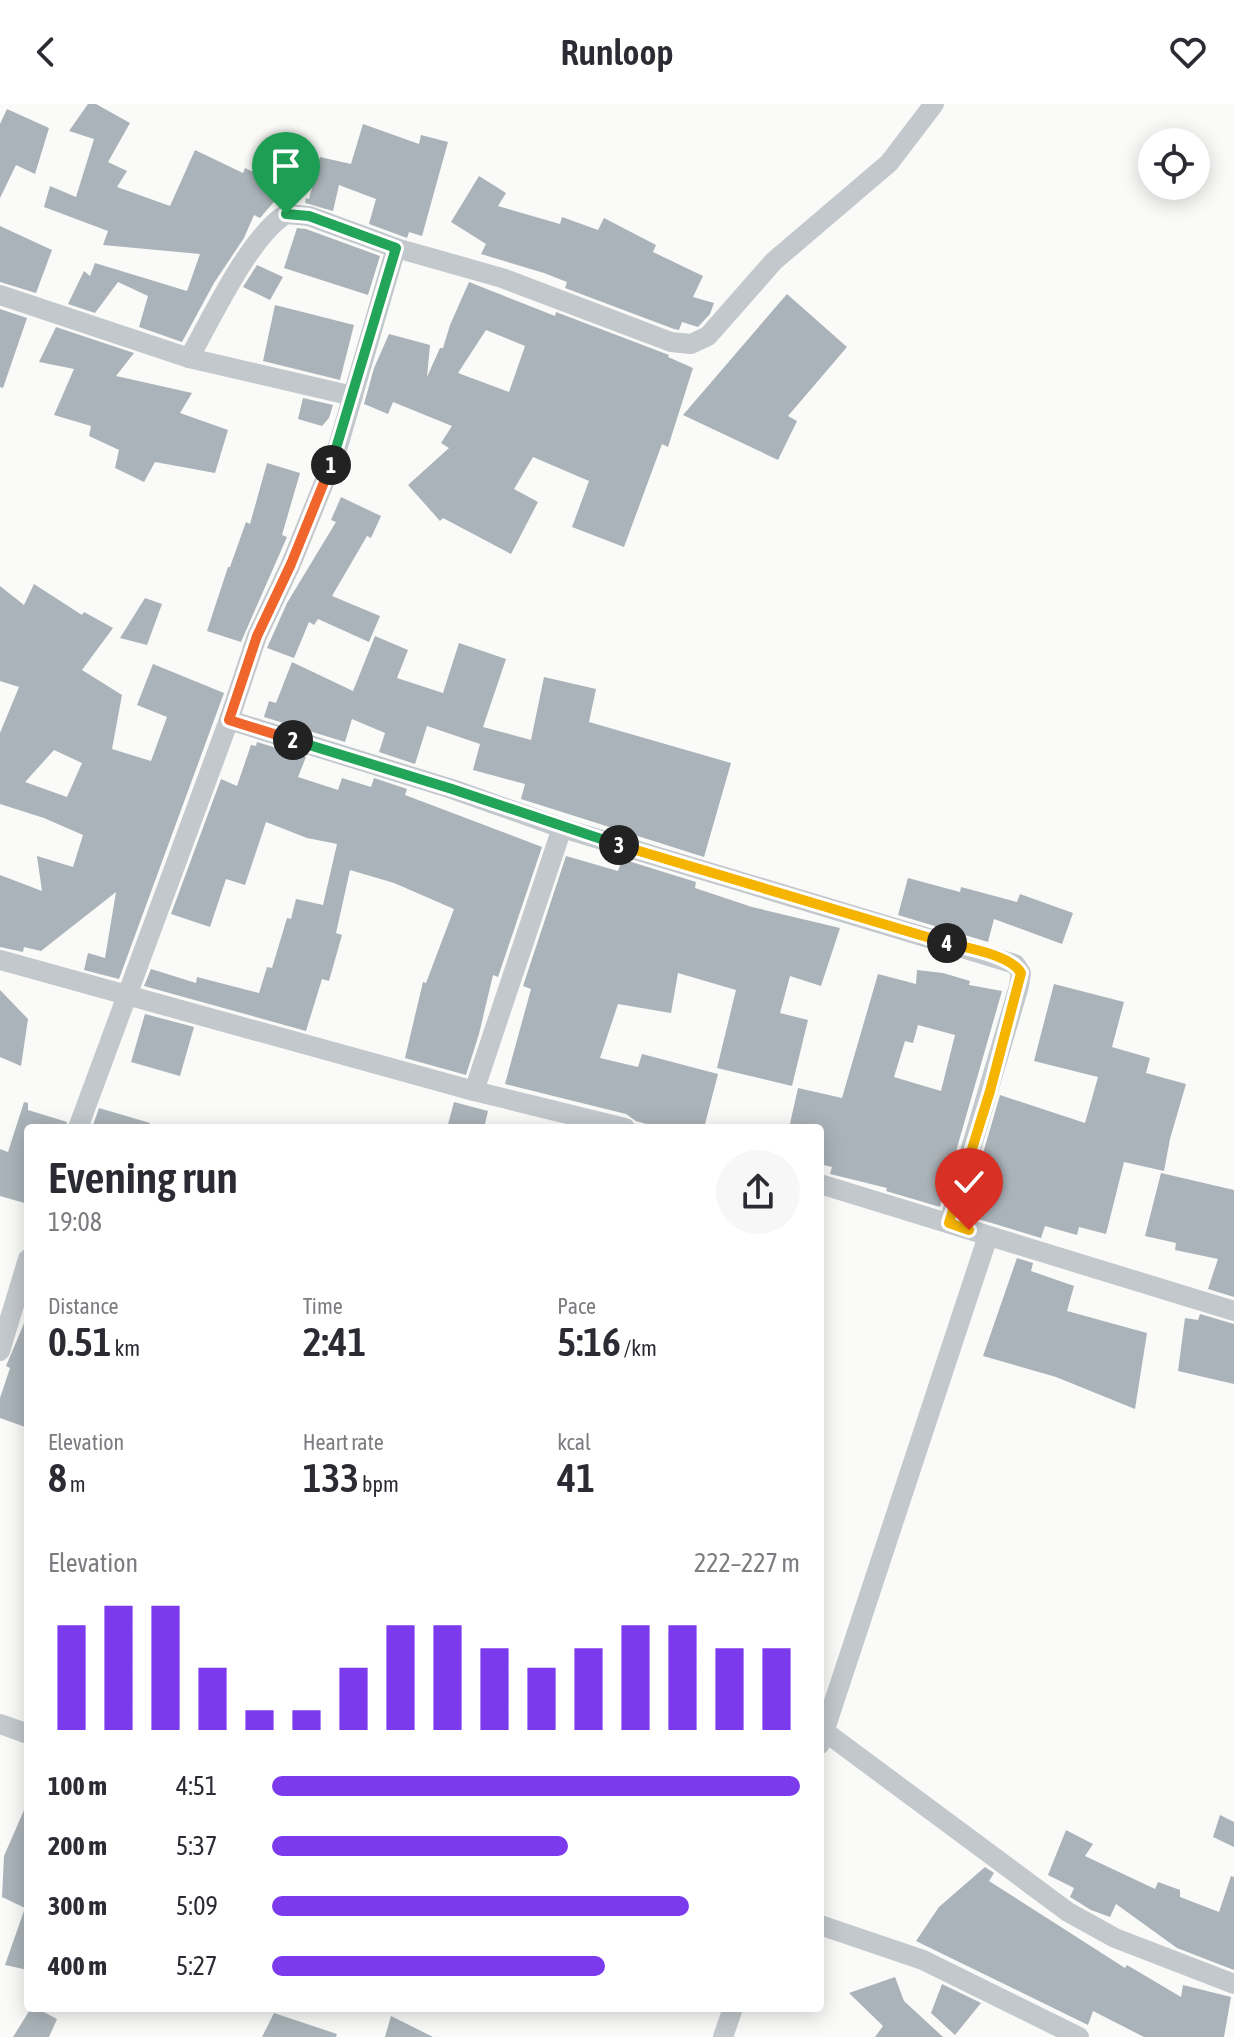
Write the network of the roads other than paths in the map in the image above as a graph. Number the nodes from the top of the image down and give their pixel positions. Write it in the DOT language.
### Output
graph roads {
  1 [pos="934,104"];
  2 [pos="396,248"];
  3 [pos="0,295"];
  4 [pos="189,358"];
  5 [pos="350,404"];
  6 [pos="229,720"];
  7 [pos="562,828"];
  8 [pos="0,960"];
  9 [pos="129,994"];
  10 [pos="474,1091"];
  11 [pos="80,1124"];
  12 [pos="609,1124"];
  13 [pos="824,1185"];
  14 [pos="949,1223"];
  15 [pos="988,1236"];
  16 [pos="24,1272"];
  17 [pos="1234,1311"];
  18 [pos="0,1351"];
  19 [pos="0,1724"];
  20 [pos="824,1731"];
  21 [pos="24,1733"];
  22 [pos="824,1738"];
  23 [pos="824,1926"];
  24 [pos="1234,1984"];
  25 [pos="732,2012"];
  26 [pos="723,2037"];
  27 [pos="1079,2037"];
  1 -- 2 [label="street"];
  2 -- 4 [label="street"];
  2 -- 5 [label="street"];
  3 -- 4 [label="street"];
  4 -- 5 [label="street"];
  5 -- 6 [label="street"];
  6 -- 7 [label="street"];
  6 -- 9 [label="street"];
  7 -- 10 [label="street"];
  7 -- 14 [label="street"];
  8 -- 9 [label="street"];
  9 -- 10 [label="street"];
  9 -- 11 [label="street"];
  10 -- 12 [label="street"];
  13 -- 14 [label="street"];
  14 -- 15 [label="street"];
  15 -- 17 [label="street"];
  15 -- 20 [label="street"];
  16 -- 18 [label="street"];
  19 -- 21 [label="street"];
  22 -- 24 [label="street"];
  23 -- 27 [label="street"];
  25 -- 26 [label="street"];
}
